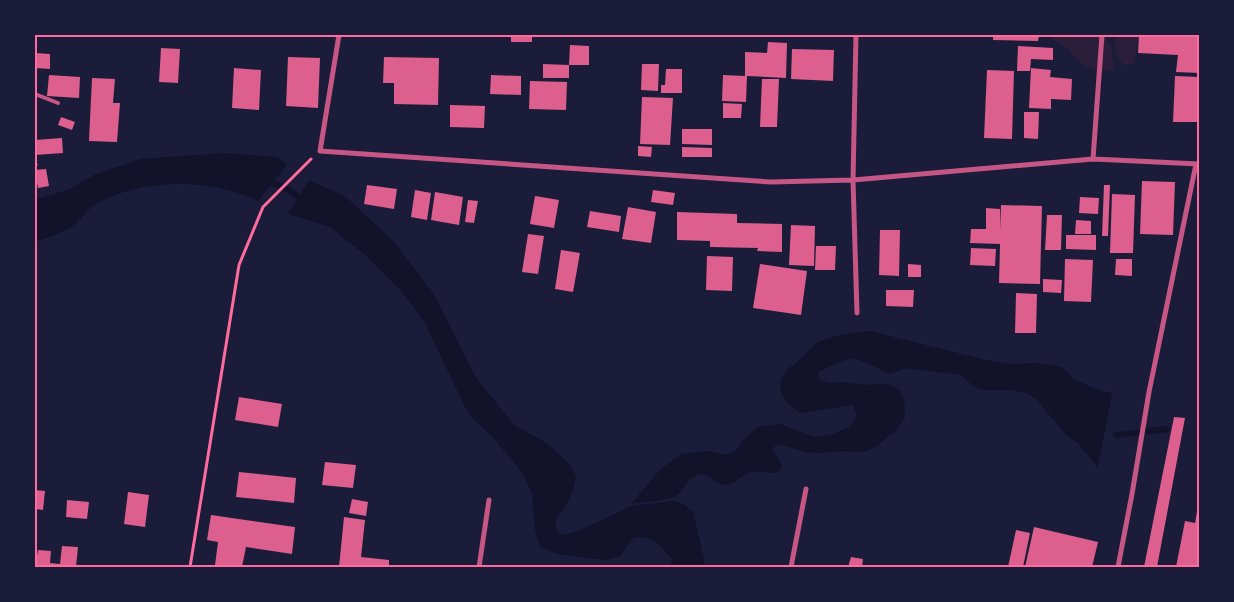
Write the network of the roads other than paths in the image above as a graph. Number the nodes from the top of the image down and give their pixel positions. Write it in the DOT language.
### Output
graph roads {
  1 [pos="339,35"];
  2 [pos="856,35"];
  3 [pos="1102,35"];
  4 [pos="35,94"];
  5 [pos="58,103"];
  6 [pos="1093,159"];
  7 [pos="1198,164"];
  8 [pos="853,180"];
  9 [pos="857,313"];
  10 [pos="806,489"];
  11 [pos="490,500"];
  12 [pos="479,567"];
  13 [pos="791,567"];
  14 [pos="1118,567"];
  1 -- 8 [label="street"];
  2 -- 8 [label="street"];
  3 -- 6 [label="street"];
  4 -- 5 [label="lane"];
  6 -- 7 [label="street"];
  6 -- 8 [label="street"];
  7 -- 14 [label="street"];
  8 -- 9 [label="street"];
  10 -- 13 [label="street"];
  11 -- 12 [label="street"];
}
